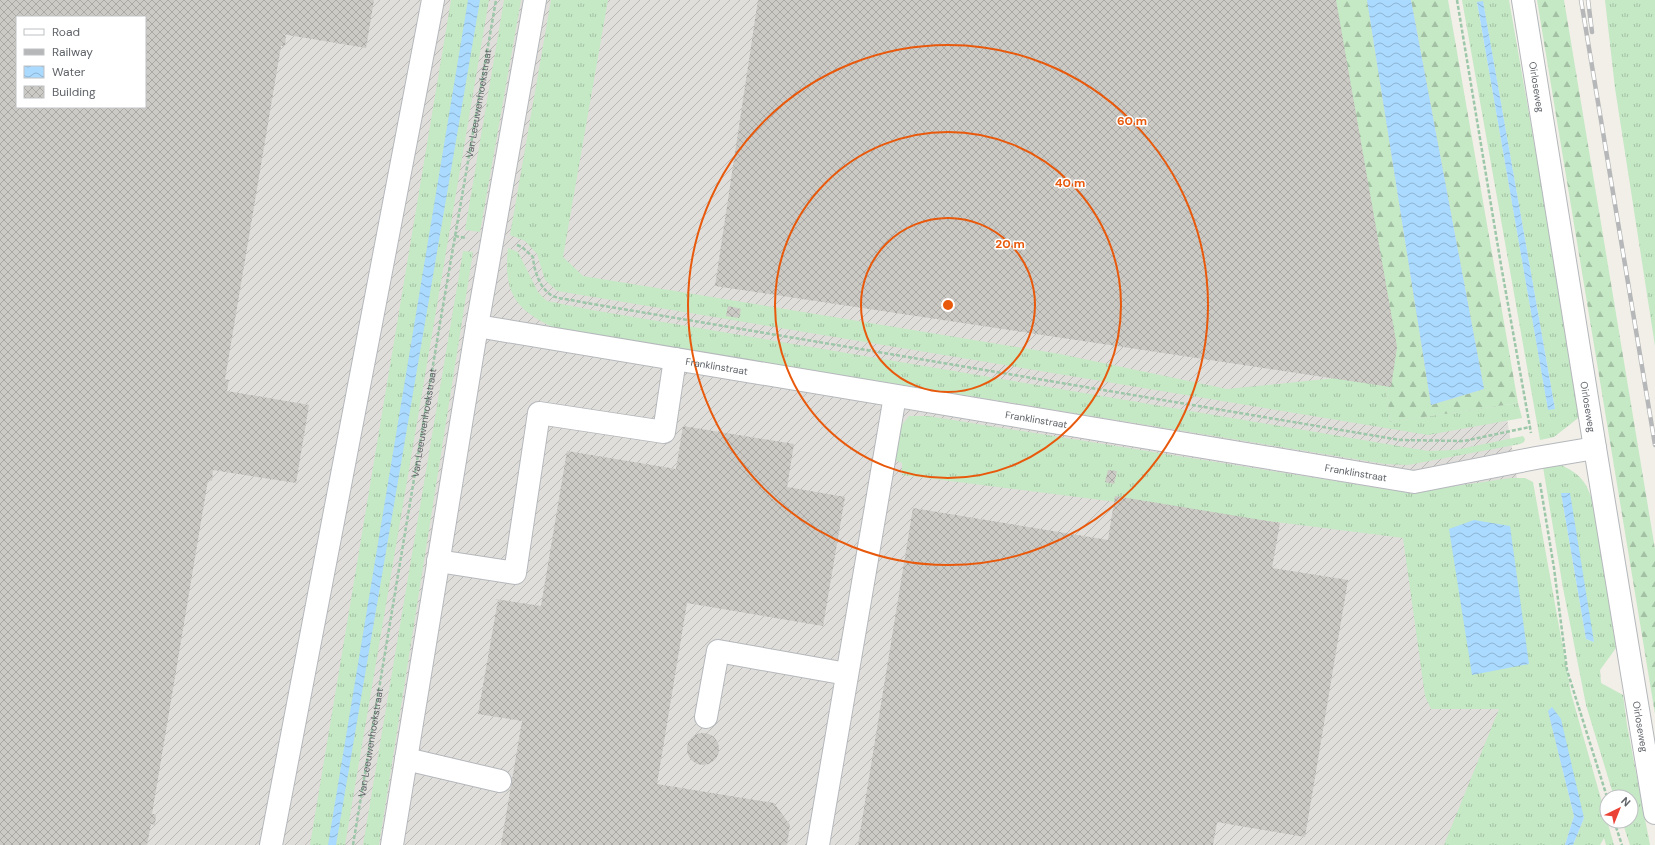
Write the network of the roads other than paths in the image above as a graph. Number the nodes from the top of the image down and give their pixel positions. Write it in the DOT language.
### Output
graph roads {
  1 [pos="433,0"];
  2 [pos="535,0"];
  3 [pos="1524,0"];
  4 [pos="476,326"];
  5 [pos="675,359"];
  6 [pos="894,396"];
  7 [pos="1595,448"];
  8 [pos="438,561"];
  9 [pos="847,674"];
  10 [pos="706,717"];
  11 [pos="406,759"];
  12 [pos="500,781"];
  13 [pos="1655,813"];
  14 [pos="271,845"];
  15 [pos="392,845"];
  16 [pos="818,845"];
  1 -- 14 [label="street"];
  2 -- 4 [label="street"];
  3 -- 7 [label="street, Oirloseweg"];
  4 -- 5 [label="street, Franklinstraat"];
  4 -- 8 [label="street"];
  5 -- 6 [label="street, Franklinstraat"];
  5 -- 8 [label="street"];
  6 -- 7 [label="street, Franklinstraat"];
  6 -- 9 [label="street"];
  7 -- 13 [label="street, Oirloseweg"];
  8 -- 11 [label="street"];
  9 -- 10 [label="street"];
  9 -- 16 [label="street"];
  11 -- 12 [label="street"];
  11 -- 15 [label="street"];
}
